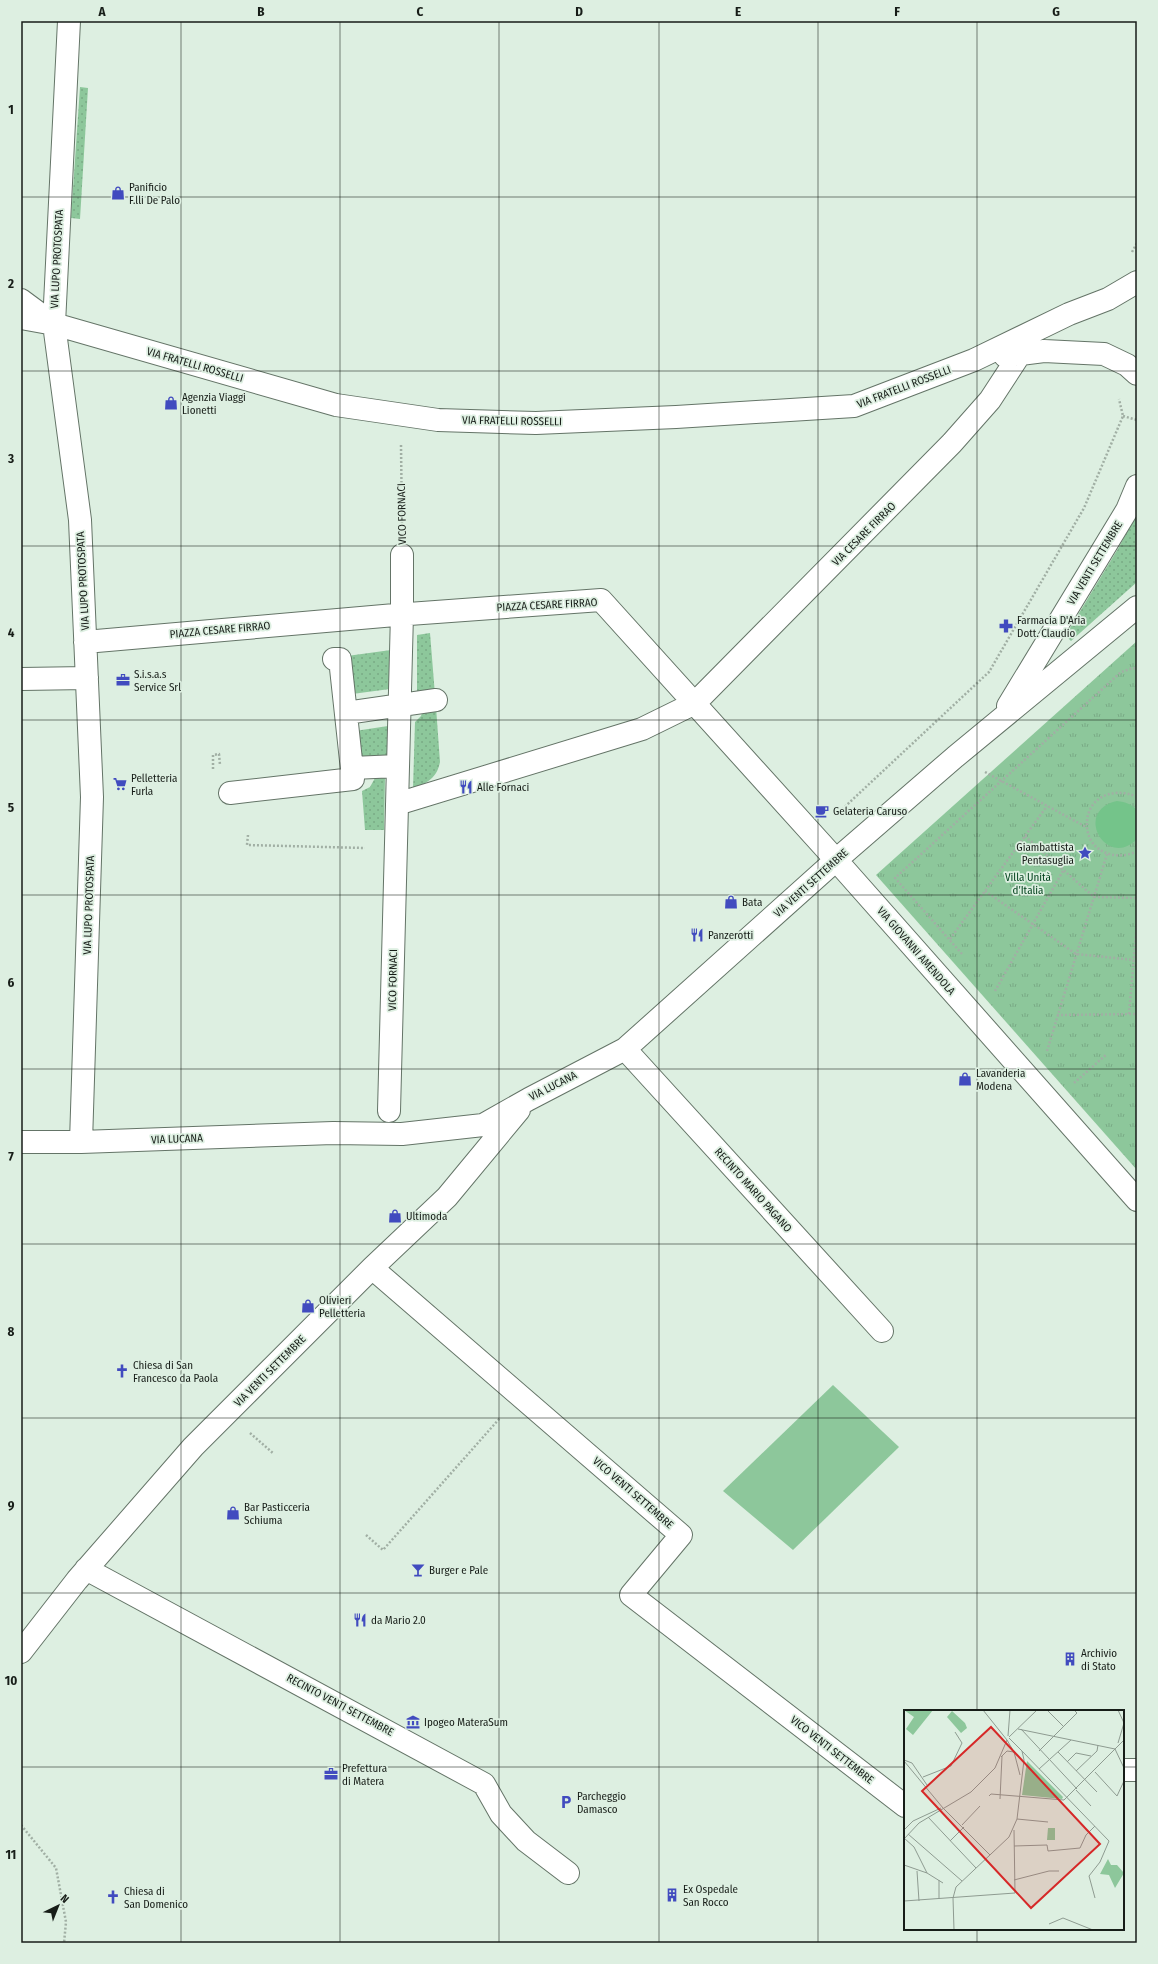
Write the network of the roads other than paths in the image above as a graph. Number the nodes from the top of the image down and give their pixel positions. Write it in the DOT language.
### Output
graph roads {
  1 [pos="69,21"];
  2 [pos="87,21"];
  3 [pos="68,45"];
  4 [pos="1137,282"];
  5 [pos="21,300"];
  6 [pos="21,318"];
  7 [pos="54,324"];
  8 [pos="1020,354"];
  9 [pos="974,360"];
  10 [pos="1137,374"];
  11 [pos="1137,486"];
  12 [pos="402,555"];
  13 [pos="1137,607"];
  14 [pos="402,614"];
  15 [pos="86,642"];
  16 [pos="334,659"];
  17 [pos="87,678"];
  18 [pos="21,679"];
  19 [pos="436,700"];
  20 [pos="695,703"];
  21 [pos="400,705"];
  22 [pos="346,713"];
  23 [pos="999,721"];
  24 [pos="398,766"];
  25 [pos="352,768"];
  26 [pos="230,793"];
  27 [pos="397,804"];
  28 [pos="836,860"];
  29 [pos="625,1049"];
  30 [pos="529,1099"];
  31 [pos="389,1111"];
  32 [pos="21,1142"];
  33 [pos="81,1142"];
  34 [pos="1137,1200"];
  35 [pos="372,1268"];
  36 [pos="882,1331"];
  37 [pos="86,1569"];
  38 [pos="21,1652"];
  39 [pos="1124,1770"];
  40 [pos="1137,1770"];
  41 [pos="904,1805"];
  42 [pos="568,1873"];
  1 -- 3 [label="street, VIA LUPO PROTOSPATA"];
  2 -- 3 [label="street"];
  3 -- 7 [label="street, VIA LUPO PROTOSPATA"];
  4 -- 9 [label="street, VIA FRATELLI ROSSELLI"];
  5 -- 7 [label="street, VIA FRATELLI ROSSELLI"];
  6 -- 7 [label="street, VIA FRATELLI ROSSELLI"];
  7 -- 9 [label="street, VIA FRATELLI ROSSELLI"];
  7 -- 15 [label="street, VIA LUPO PROTOSPATA"];
  8 -- 9 [label="street, VIA FRATELLI ROSSELLI"];
  8 -- 10 [label="street, VIA FRATELLI ROSSELLI"];
  8 -- 20 [label="street, VIA CESARE FIRRAO"];
  11 -- 23 [label="street, VIA VENTI SETTEMBRE"];
  12 -- 14 [label="street, VICO FORNACI"];
  13 -- 23 [label="street, VIA VENTI SETTEMBRE"];
  14 -- 15 [label="street, PIAZZA CESARE FIRRAO"];
  14 -- 20 [label="street, PIAZZA CESARE FIRRAO"];
  14 -- 21 [label="street"];
  15 -- 17 [label="street, VIA LUPO PROTOSPATA"];
  16 -- 22 [label="street"];
  17 -- 18 [label="street"];
  17 -- 33 [label="street, VIA LUPO PROTOSPATA"];
  19 -- 21 [label="street"];
  20 -- 27 [label="street, VIA CESARE FIRRAO"];
  20 -- 28 [label="street, VIA GIOVANNI AMENDOLA"];
  21 -- 22 [label="street"];
  21 -- 24 [label="street"];
  22 -- 25 [label="street"];
  23 -- 28 [label="street, VIA VENTI SETTEMBRE"];
  24 -- 25 [label="street"];
  24 -- 27 [label="street"];
  25 -- 26 [label="street"];
  27 -- 31 [label="street, VICO FORNACI"];
  28 -- 29 [label="street, VIA VENTI SETTEMBRE"];
  28 -- 34 [label="street, VIA GIOVANNI AMENDOLA"];
  29 -- 30 [label="street, VIA LUCANA"];
  29 -- 36 [label="street, RECINTO MARIO PAGANO"];
  30 -- 33 [label="street, VIA LUCANA"];
  30 -- 35 [label="street, VIA VENTI SETTEMBRE"];
  32 -- 33 [label="street, VIA LUCANA"];
  35 -- 37 [label="street, VIA VENTI SETTEMBRE"];
  35 -- 41 [label="street, VICO VENTI SETTEMBRE"];
  37 -- 38 [label="street, VIA VENTI SETTEMBRE"];
  37 -- 42 [label="street, RECINTO VENTI SETTEMBRE"];
  39 -- 40 [label="street"];
}
